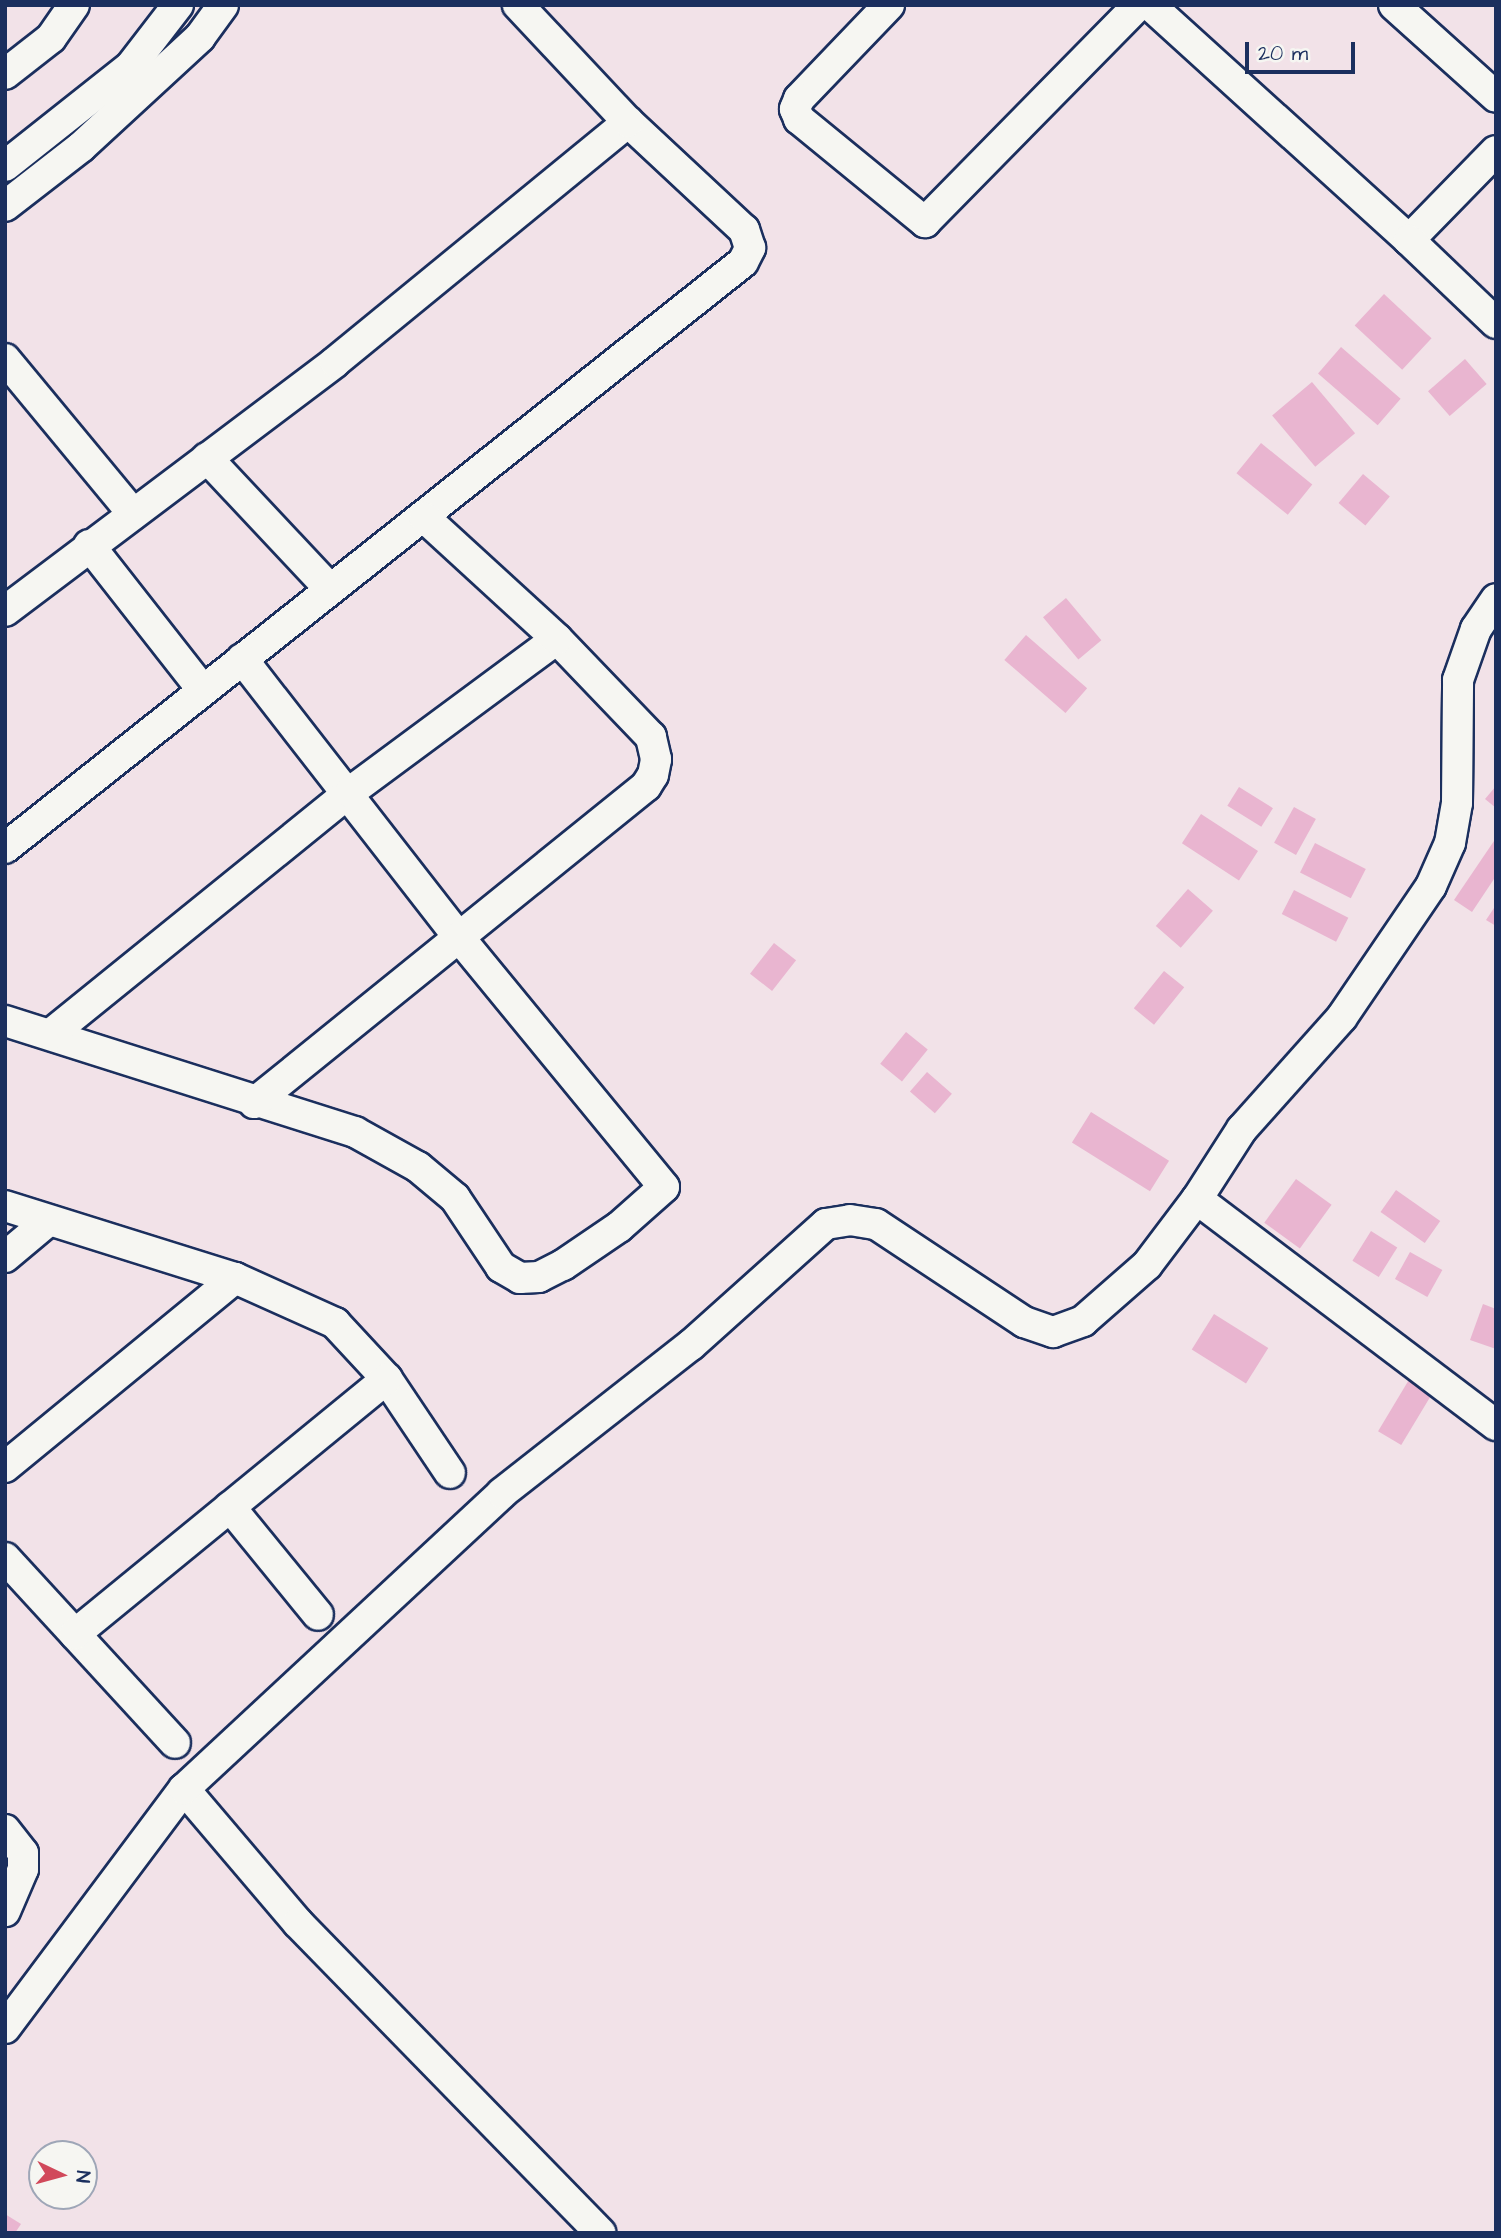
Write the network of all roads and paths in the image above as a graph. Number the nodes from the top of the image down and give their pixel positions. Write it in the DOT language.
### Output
graph roads {
  1 [pos="75,5"];
  2 [pos="178,5"];
  3 [pos="223,5"];
  4 [pos="518,5"];
  5 [pos="889,5"];
  6 [pos="1138,5"];
  7 [pos="1150,5"];
  8 [pos="1394,5"];
  9 [pos="5,74"];
  10 [pos="1496,97"];
  11 [pos="628,122"];
  12 [pos="1496,151"];
  13 [pos="5,166"];
  14 [pos="5,206"];
  15 [pos="1409,240"];
  16 [pos="1496,323"];
  17 [pos="5,359"];
  18 [pos="207,458"];
  19 [pos="133,514"];
  20 [pos="424,517"];
  21 [pos="89,545"];
  22 [pos="329,588"];
  23 [pos="1496,599"];
  24 [pos="5,611"];
  25 [pos="557,639"];
  26 [pos="242,659"];
  27 [pos="201,688"];
  28 [pos="350,792"];
  29 [pos="5,848"];
  30 [pos="457,935"];
  31 [pos="5,1021"];
  32 [pos="51,1034"];
  33 [pos="254,1103"];
  34 [pos="1198,1199"];
  35 [pos="5,1206"];
  36 [pos="48,1221"];
  37 [pos="5,1257"];
  38 [pos="235,1278"];
  39 [pos="387,1379"];
  40 [pos="1496,1425"];
  41 [pos="5,1466"];
  42 [pos="450,1473"];
  43 [pos="230,1507"];
  44 [pos="5,1558"];
  45 [pos="318,1615"];
  46 [pos="75,1634"];
  47 [pos="175,1743"];
  48 [pos="184,1789"];
  49 [pos="5,1830"];
  50 [pos="5,1911"];
  51 [pos="5,2028"];
  52 [pos="600,2233"];
  1 -- 9 [label="street"];
  2 -- 13 [label="street"];
  3 -- 14 [label="street"];
  4 -- 11 [label="street"];
  5 -- 6 [label="street"];
  7 -- 15 [label="street"];
  8 -- 10 [label="street"];
  11 -- 18 [label="street"];
  11 -- 20 [label="street"];
  12 -- 15 [label="street"];
  15 -- 16 [label="street"];
  17 -- 19 [label="street"];
  18 -- 19 [label="street"];
  18 -- 22 [label="street"];
  19 -- 21 [label="street"];
  20 -- 22 [label="street"];
  20 -- 25 [label="street"];
  21 -- 24 [label="street"];
  21 -- 27 [label="street"];
  22 -- 26 [label="street"];
  23 -- 34 [label="street"];
  25 -- 28 [label="street"];
  25 -- 30 [label="street"];
  26 -- 27 [label="street"];
  26 -- 28 [label="street"];
  27 -- 29 [label="street"];
  28 -- 30 [label="street"];
  28 -- 32 [label="street"];
  30 -- 33 [label="street"];
  30 -- 33 [label="street"];
  31 -- 32 [label="street"];
  32 -- 33 [label="street"];
  34 -- 40 [label="street"];
  34 -- 48 [label="street"];
  35 -- 36 [label="street"];
  36 -- 37 [label="street"];
  36 -- 38 [label="street"];
  38 -- 39 [label="street"];
  38 -- 41 [label="street"];
  39 -- 42 [label="street"];
  39 -- 43 [label="street"];
  43 -- 45 [label="street"];
  43 -- 46 [label="street"];
  44 -- 46 [label="street"];
  46 -- 47 [label="street"];
  48 -- 51 [label="street"];
  48 -- 52 [label="street"];
  49 -- 50 [label="street"];
}
